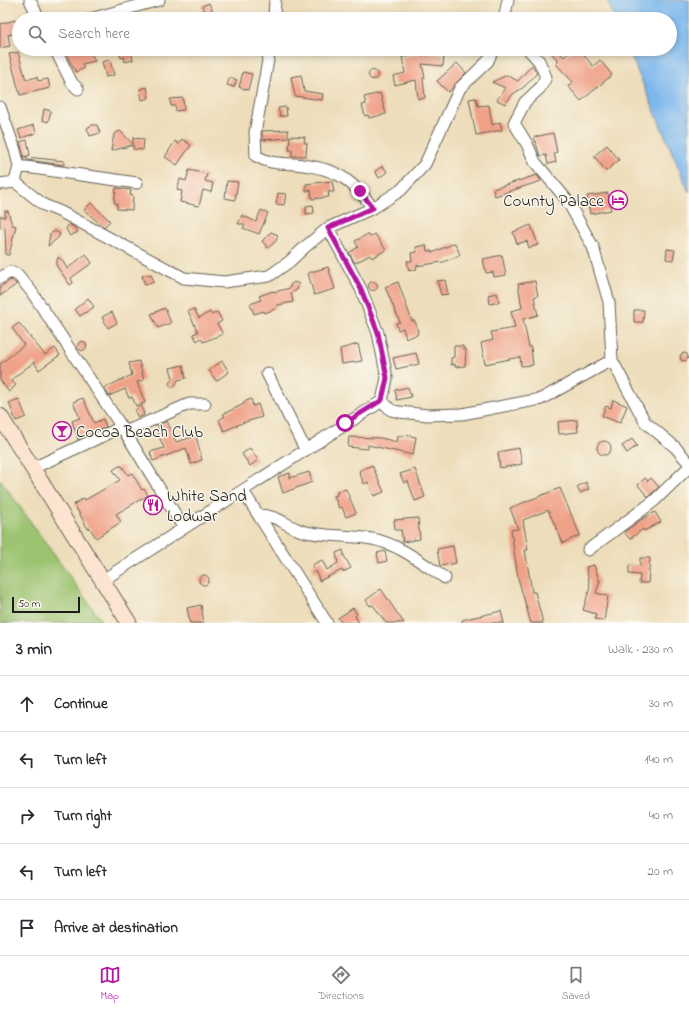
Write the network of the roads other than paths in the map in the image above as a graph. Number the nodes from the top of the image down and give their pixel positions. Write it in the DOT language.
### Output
graph roads {
  1 [pos="30,0"];
  2 [pos="159,0"];
  3 [pos="275,0"];
  4 [pos="508,0"];
  5 [pos="36,12"];
  6 [pos="115,12"];
  7 [pos="274,12"];
  8 [pos="505,12"];
  9 [pos="58,56"];
  10 [pos="269,56"];
  11 [pos="490,56"];
  12 [pos="534,56"];
  13 [pos="78,89"];
  14 [pos="0,107"];
  15 [pos="19,166"];
  16 [pos="15,182"];
  17 [pos="137,183"];
  18 [pos="0,184"];
  19 [pos="373,208"];
  20 [pos="328,228"];
  21 [pos="0,278"];
  22 [pos="612,360"];
  23 [pos="267,373"];
  24 [pos="382,400"];
  25 [pos="205,404"];
  26 [pos="0,416"];
  27 [pos="124,430"];
  28 [pos="306,449"];
  29 [pos="689,463"];
  30 [pos="689,467"];
  31 [pos="33,468"];
  32 [pos="243,491"];
  33 [pos="259,515"];
  34 [pos="183,527"];
  35 [pos="588,550"];
  36 [pos="445,578"];
  37 [pos="102,580"];
  38 [pos="129,623"];
  39 [pos="327,623"];
  1 -- 5 [label="street"];
  2 -- 6 [label="street"];
  3 -- 7 [label="street"];
  4 -- 8 [label="street"];
  9 -- 13 [label="street"];
  10 -- 19 [label="street"];
  11 -- 19 [label="street"];
  12 -- 22 [label="street"];
  14 -- 15 [label="street"];
  15 -- 16 [label="street"];
  15 -- 17 [label="street"];
  16 -- 18 [label="street"];
  16 -- 20 [label="street"];
  19 -- 20 [label="street"];
  20 -- 24 [label="street"];
  21 -- 27 [label="street"];
  22 -- 24 [label="street"];
  22 -- 29 [label="street"];
  23 -- 28 [label="street"];
  24 -- 28 [label="street"];
  25 -- 27 [label="street"];
  26 -- 31 [label="street"];
  27 -- 31 [label="street"];
  27 -- 34 [label="street"];
  28 -- 32 [label="street"];
  30 -- 35 [label="street"];
  31 -- 37 [label="street"];
  32 -- 33 [label="street"];
  32 -- 34 [label="street"];
  33 -- 36 [label="street"];
  33 -- 39 [label="street"];
  34 -- 37 [label="street"];
  37 -- 38 [label="street"];
}
